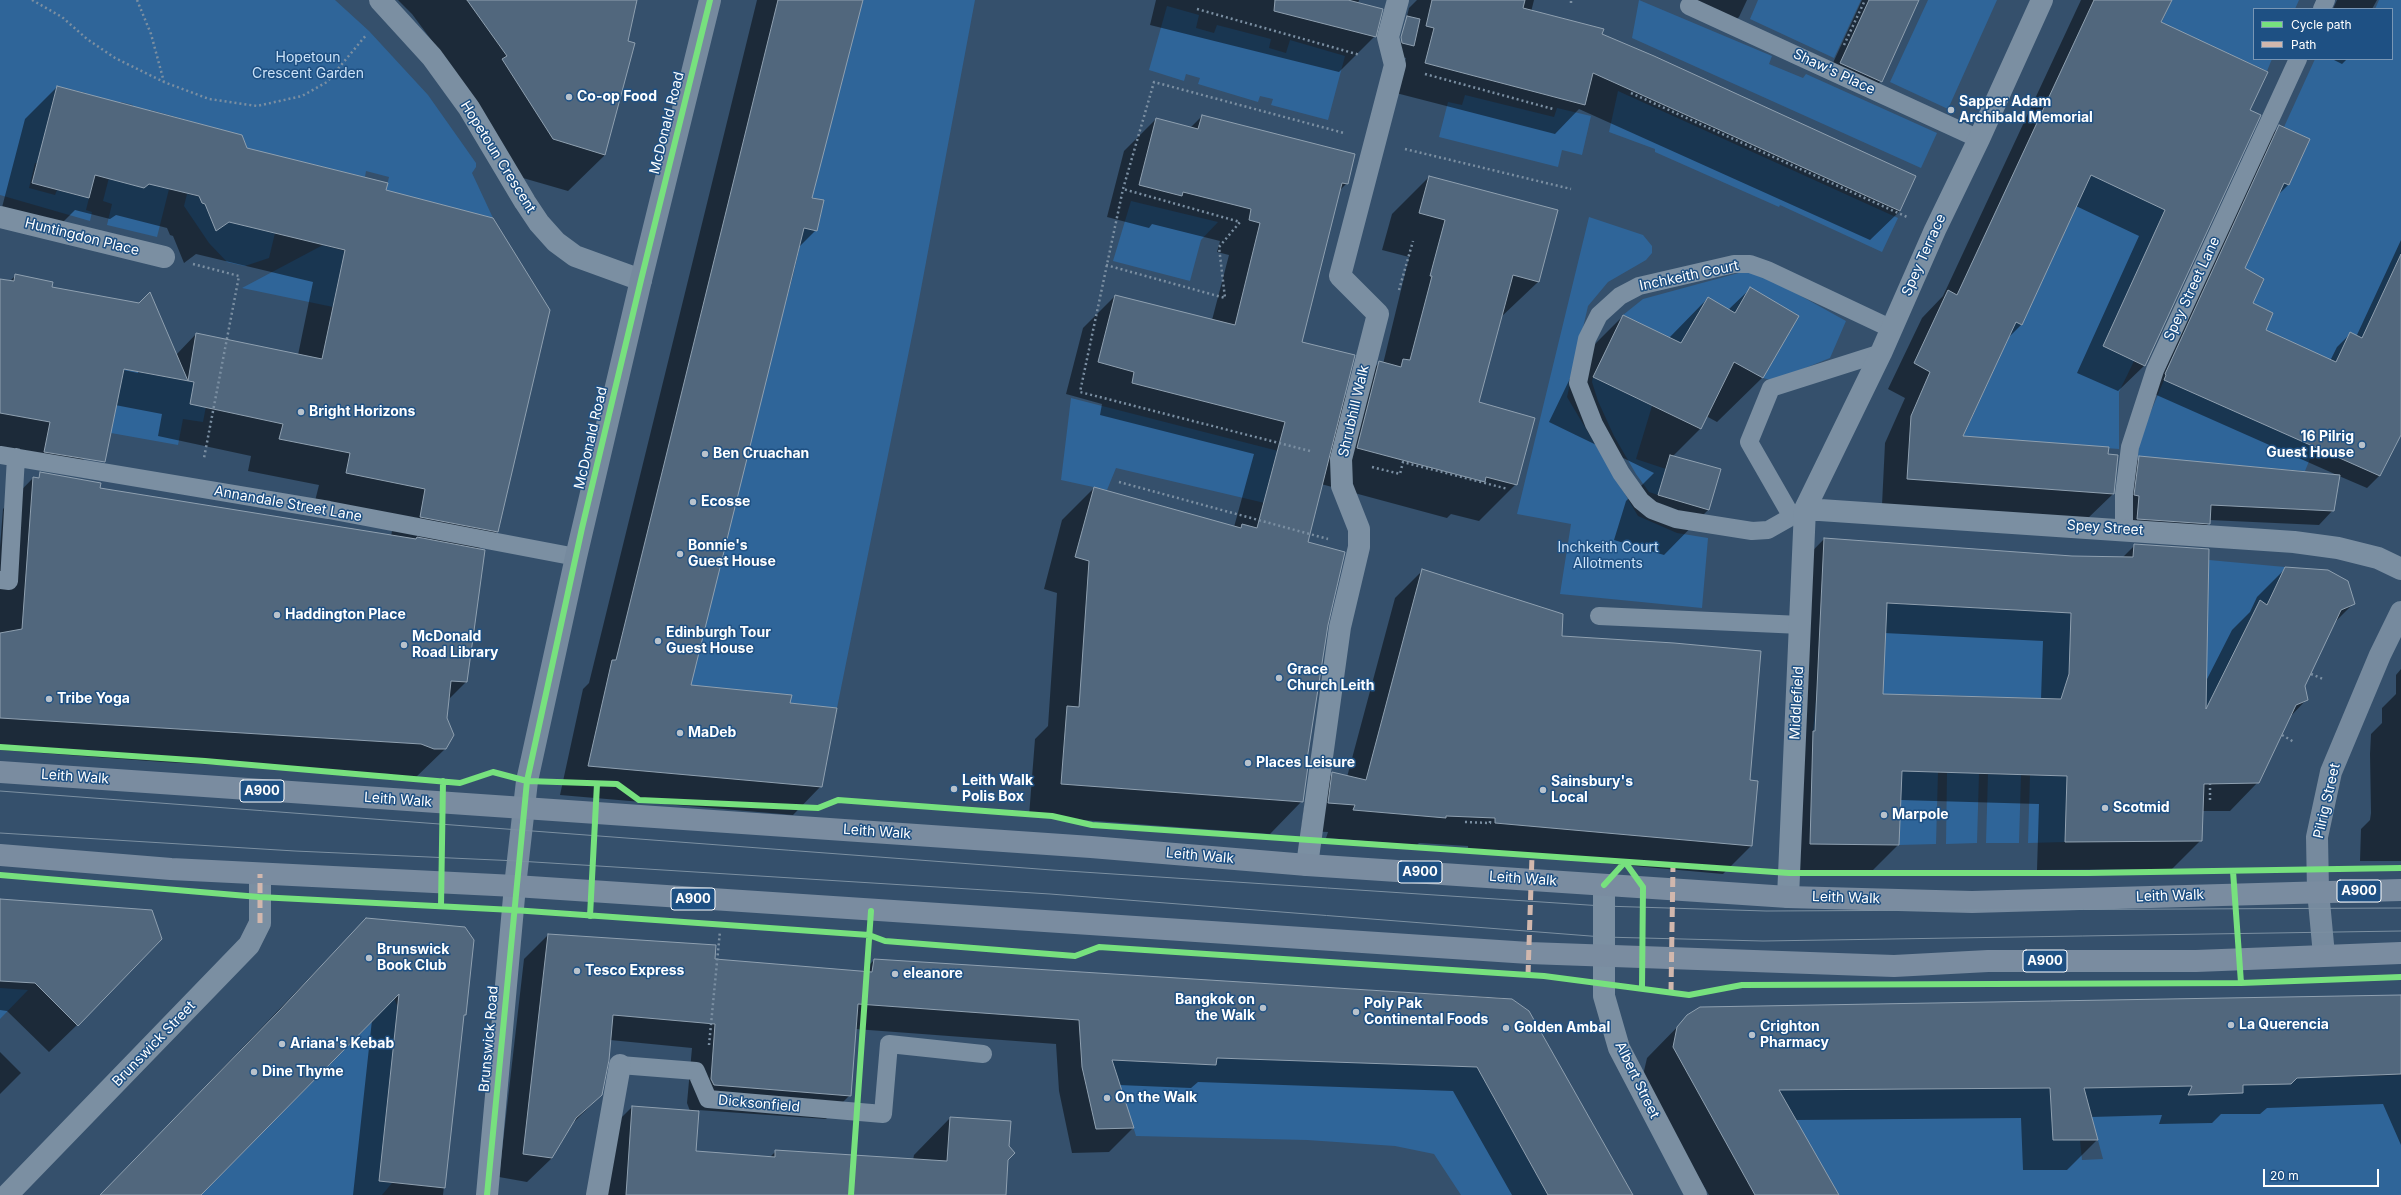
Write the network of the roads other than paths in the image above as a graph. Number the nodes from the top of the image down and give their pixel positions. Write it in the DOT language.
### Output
graph roads {
  1 [pos="710,0"];
  2 [pos="1398,0"];
  3 [pos="2042,0"];
  4 [pos="384,3"];
  5 [pos="1689,6"];
  6 [pos="2298,60"];
  7 [pos="1979,139"];
  8 [pos="0,217"];
  9 [pos="164,257"];
  10 [pos="641,280"];
  11 [pos="1892,329"];
  12 [pos="1881,353"];
  13 [pos="8,456"];
  14 [pos="1798,513"];
  15 [pos="2124,529"];
  16 [pos="576,556"];
  17 [pos="2401,569"];
  18 [pos="0,580"];
  19 [pos="2401,612"];
  20 [pos="1599,616"];
  21 [pos="1801,625"];
  22 [pos="0,772"];
  23 [pos="524,807"];
  24 [pos="0,855"];
  25 [pos="1307,865"];
  26 [pos="260,874"];
  27 [pos="1604,885"];
  28 [pos="515,886"];
  29 [pos="2401,890"];
  30 [pos="2318,891"];
  31 [pos="1788,897"];
  32 [pos="2401,953"];
  33 [pos="2324,955"];
  34 [pos="1603,956"];
  35 [pos="983,1054"];
  36 [pos="620,1065"];
  37 [pos="7,1195"];
  38 [pos="487,1195"];
  39 [pos="597,1195"];
  40 [pos="1696,1195"];
  1 -- 10 [label="street, McDonald Road"];
  2 -- 25 [label="street, Shrubhill Walk"];
  3 -- 7 [label="street, Spey Terrace"];
  4 -- 10 [label="street, Hopetoun Crescent"];
  5 -- 7 [label="lane, Shaw's Place"];
  6 -- 15 [label="lane, Spey Street Lane"];
  7 -- 11 [label="street, Spey Terrace"];
  8 -- 9 [label="street, Huntingdon Place"];
  10 -- 16 [label="street, McDonald Road"];
  11 -- 12 [label="street, Spey Terrace"];
  11 -- 14 [label="lane, Inchkeith Court"];
  12 -- 14 [label="street, Spey Terrace"];
  12 -- 14 [label="lane"];
  13 -- 16 [label="lane, Annandale Street Lane"];
  13 -- 18 [label="lane"];
  14 -- 15 [label="street, Spey Street"];
  14 -- 21 [label="street, Middlefield"];
  15 -- 17 [label="street, Spey Street"];
  16 -- 23 [label="street, McDonald Road"];
  19 -- 30 [label="street, Pilrig Street"];
  20 -- 21 [label="lane"];
  21 -- 31 [label="street, Middlefield"];
  22 -- 23 [label="main road, Leith Walk / A900"];
  23 -- 25 [label="main road, Leith Walk / A900"];
  23 -- 28 [label="street, McDonald Road"];
  24 -- 26 [label="main road, A900"];
  25 -- 27 [label="main road, Leith Walk / A900"];
  26 -- 28 [label="main road, A900"];
  26 -- 37 [label="street, Brunswick Street"];
  27 -- 31 [label="main road, Leith Walk / A900"];
  27 -- 34 [label="street, Albert Street"];
  28 -- 34 [label="main road, A900"];
  28 -- 38 [label="street, Brunswick Road"];
  29 -- 30 [label="main road, Leith Walk / A900"];
  30 -- 31 [label="main road, Leith Walk / A900"];
  30 -- 33 [label="street, Pilrig Street"];
  32 -- 33 [label="main road, A900"];
  33 -- 34 [label="main road, A900"];
  34 -- 40 [label="street, Albert Street"];
  35 -- 36 [label="lane, Dicksonfield"];
  36 -- 39 [label="street"];
}
